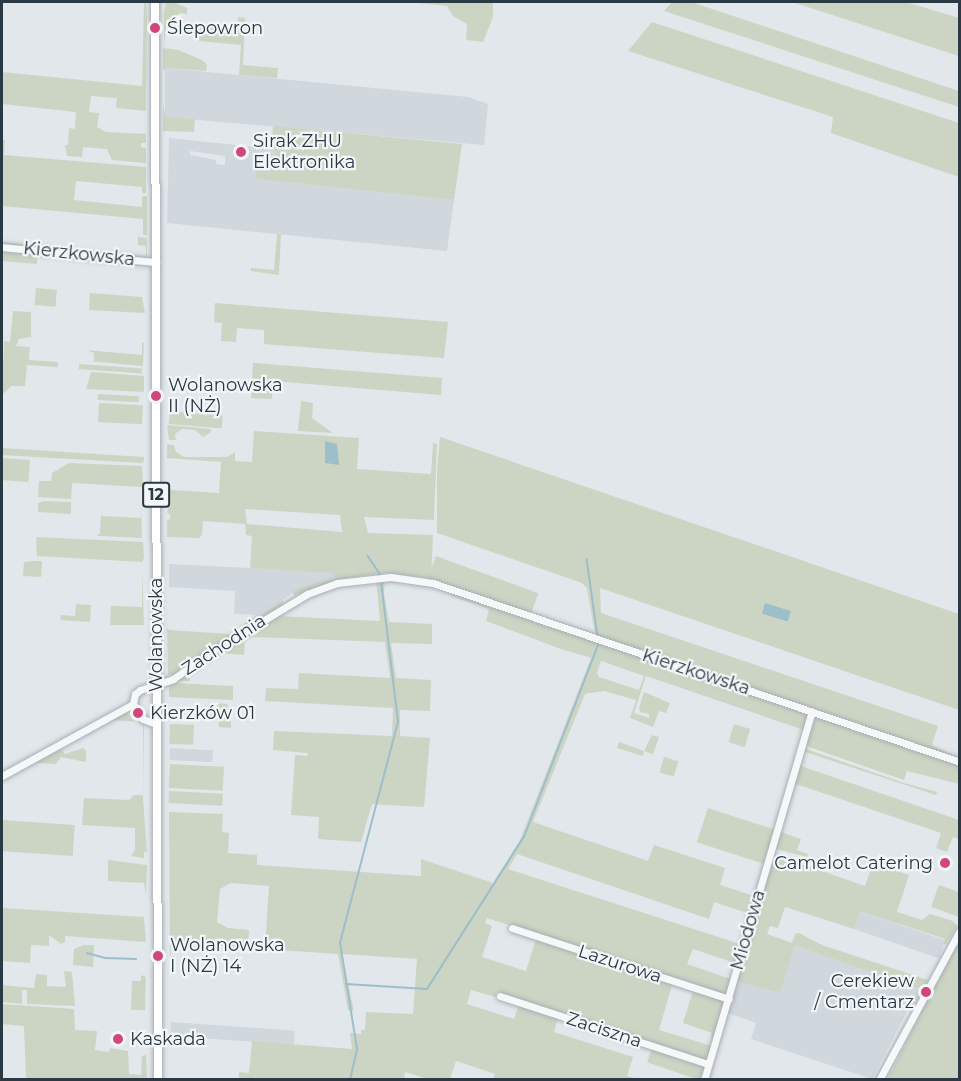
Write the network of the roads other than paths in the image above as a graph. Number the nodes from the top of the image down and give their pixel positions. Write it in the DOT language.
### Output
graph roads {
  1 [pos="155,2"];
  2 [pos="2,247"];
  3 [pos="156,262"];
  4 [pos="433,583"];
  5 [pos="156,685"];
  6 [pos="133,704"];
  7 [pos="812,711"];
  8 [pos="156,724"];
  9 [pos="960,762"];
  10 [pos="2,776"];
  11 [pos="512,928"];
  12 [pos="960,930"];
  13 [pos="500,996"];
  14 [pos="729,999"];
  15 [pos="708,1064"];
  16 [pos="158,1080"];
  17 [pos="704,1080"];
  18 [pos="879,1080"];
  1 -- 3 [label="main road, 12"];
  2 -- 3 [label="street, Kierzkowska"];
  3 -- 5 [label="main road, Wolanowska / 12"];
  4 -- 5 [label="street, Zachodnia"];
  4 -- 7 [label="street, Kierzkowska"];
  5 -- 6 [label="street, Zachodnia"];
  5 -- 8 [label="main road, Wolanowska / 12"];
  6 -- 8 [label="street"];
  6 -- 10 [label="street, Zachodnia"];
  7 -- 9 [label="street, Kierzkowska"];
  7 -- 14 [label="street, Miodowa"];
  8 -- 16 [label="main road, Wolanowska / 12"];
  11 -- 14 [label="street, Lazurowa"];
  12 -- 18 [label="street"];
  13 -- 15 [label="street, Zaciszna"];
  14 -- 15 [label="street, Miodowa"];
  15 -- 17 [label="street, Miodowa"];
}
